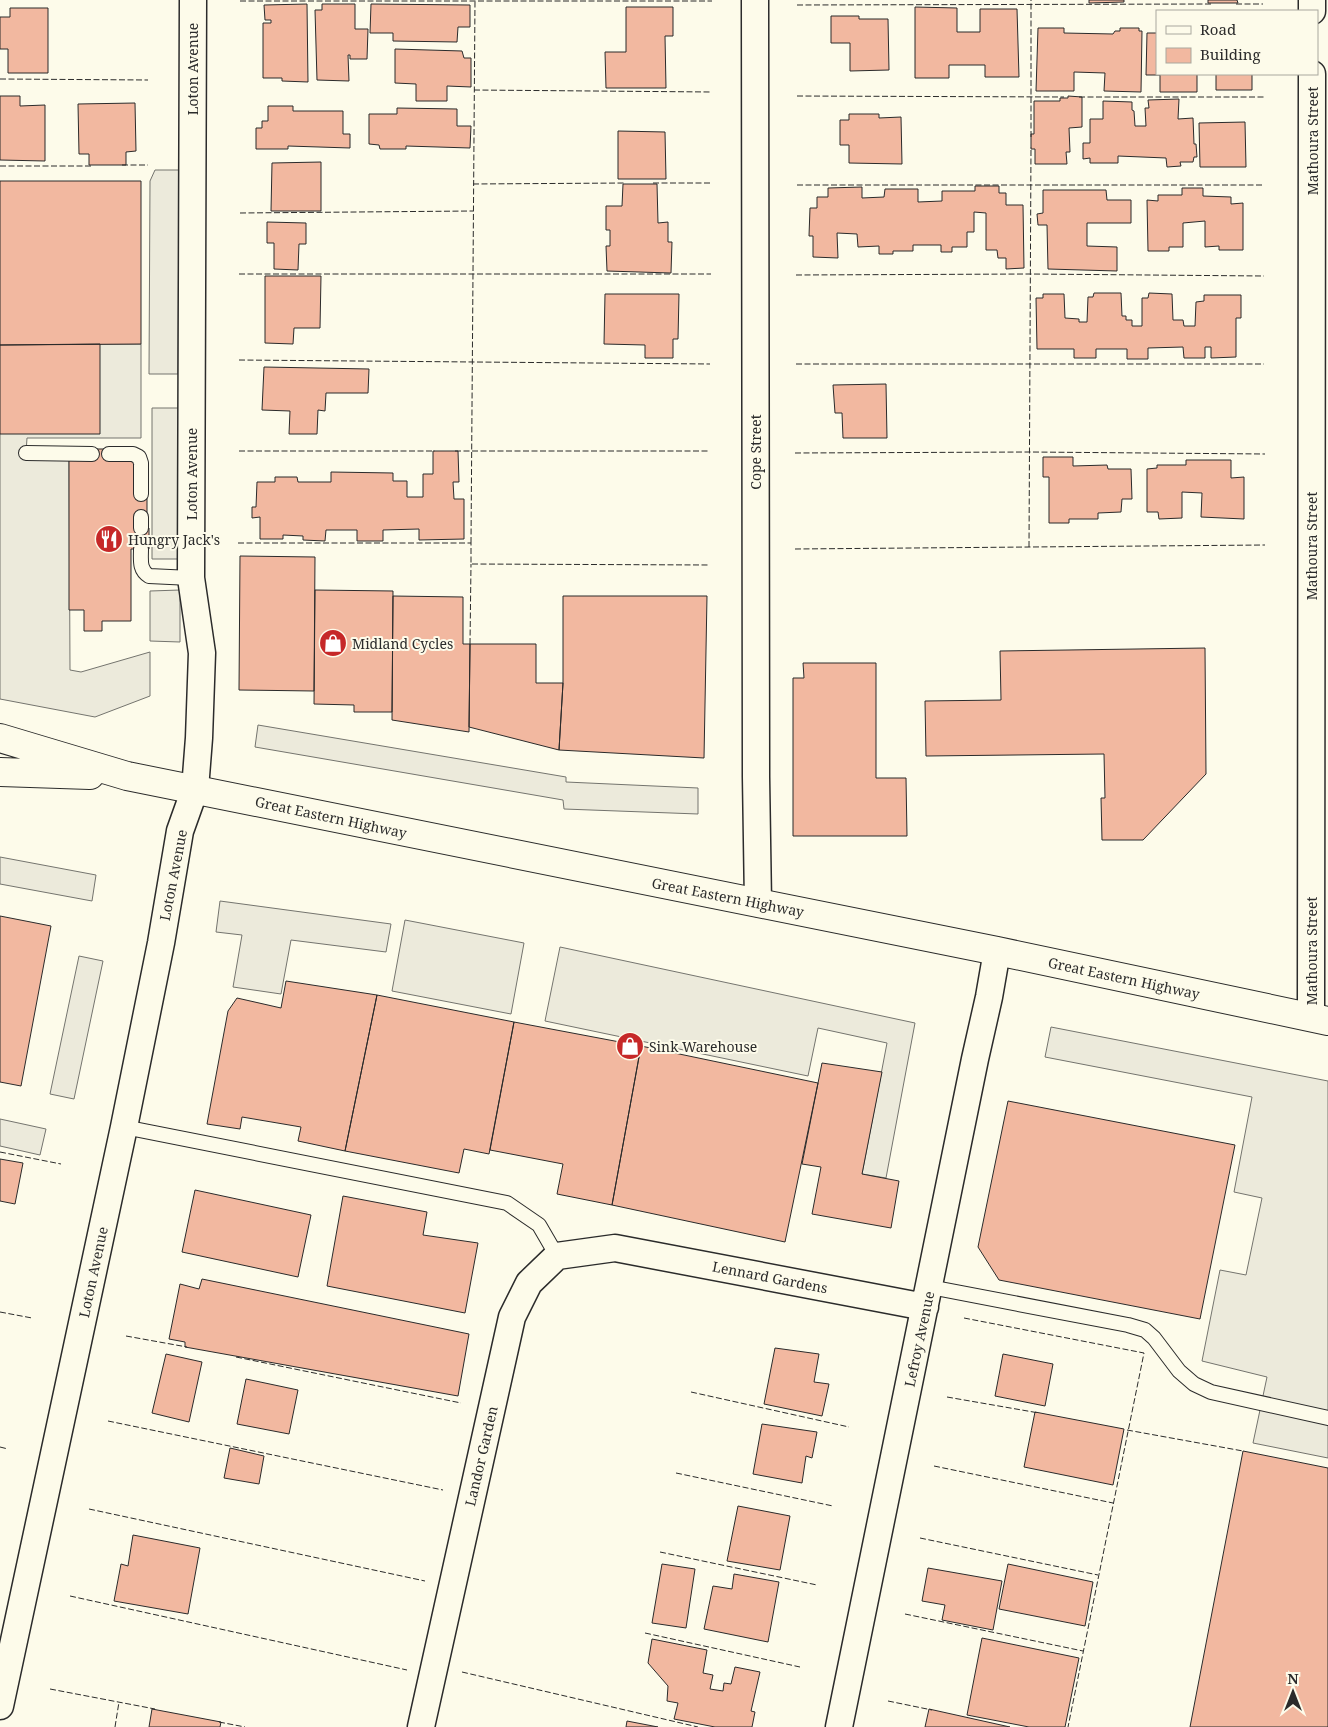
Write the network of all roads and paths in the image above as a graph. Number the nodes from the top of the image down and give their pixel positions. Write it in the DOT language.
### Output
graph roads {
  1 [pos="192,0"];
  2 [pos="755,0"];
  3 [pos="1312,75"];
  4 [pos="26,453"];
  5 [pos="92,454"];
  6 [pos="109,454"];
  7 [pos="141,494"];
  8 [pos="141,549"];
  9 [pos="191,578"];
  10 [pos="0,738"];
  11 [pos="0,772"];
  12 [pos="127,776"];
  13 [pos="195,789"];
  14 [pos="758,903"];
  15 [pos="997,951"];
  16 [pos="1319,1019"];
  17 [pos="124,1127"];
  18 [pos="557,1256"];
  19 [pos="927,1297"];
  20 [pos="1328,1418"];
  21 [pos="0,1706"];
  22 [pos="421,1727"];
  23 [pos="839,1727"];
  1 -- 9 [label="street, Loton Avenue"];
  2 -- 14 [label="street, Cope Street"];
  3 -- 16 [label="street, Mathoura Street"];
  4 -- 5 [label="lane"];
  6 -- 7 [label="lane"];
  8 -- 9 [label="lane"];
  9 -- 13 [label="street, Loton Avenue"];
  10 -- 12 [label="highway, Great Eastern Highway"];
  11 -- 12 [label="highway, Great Eastern Highway"];
  12 -- 13 [label="highway, Great Eastern Highway"];
  13 -- 14 [label="highway, Great Eastern Highway"];
  13 -- 17 [label="street, Loton Avenue"];
  14 -- 15 [label="highway, Great Eastern Highway"];
  15 -- 16 [label="highway, Great Eastern Highway"];
  15 -- 19 [label="street, Lefroy Avenue"];
  17 -- 18 [label="lane"];
  17 -- 21 [label="street, Loton Avenue"];
  18 -- 19 [label="street, Lennard Gardens"];
  18 -- 22 [label="street, Landor Garden"];
  19 -- 20 [label="lane, Lennard Gardens"];
  19 -- 23 [label="street, Lefroy Avenue"];
}
